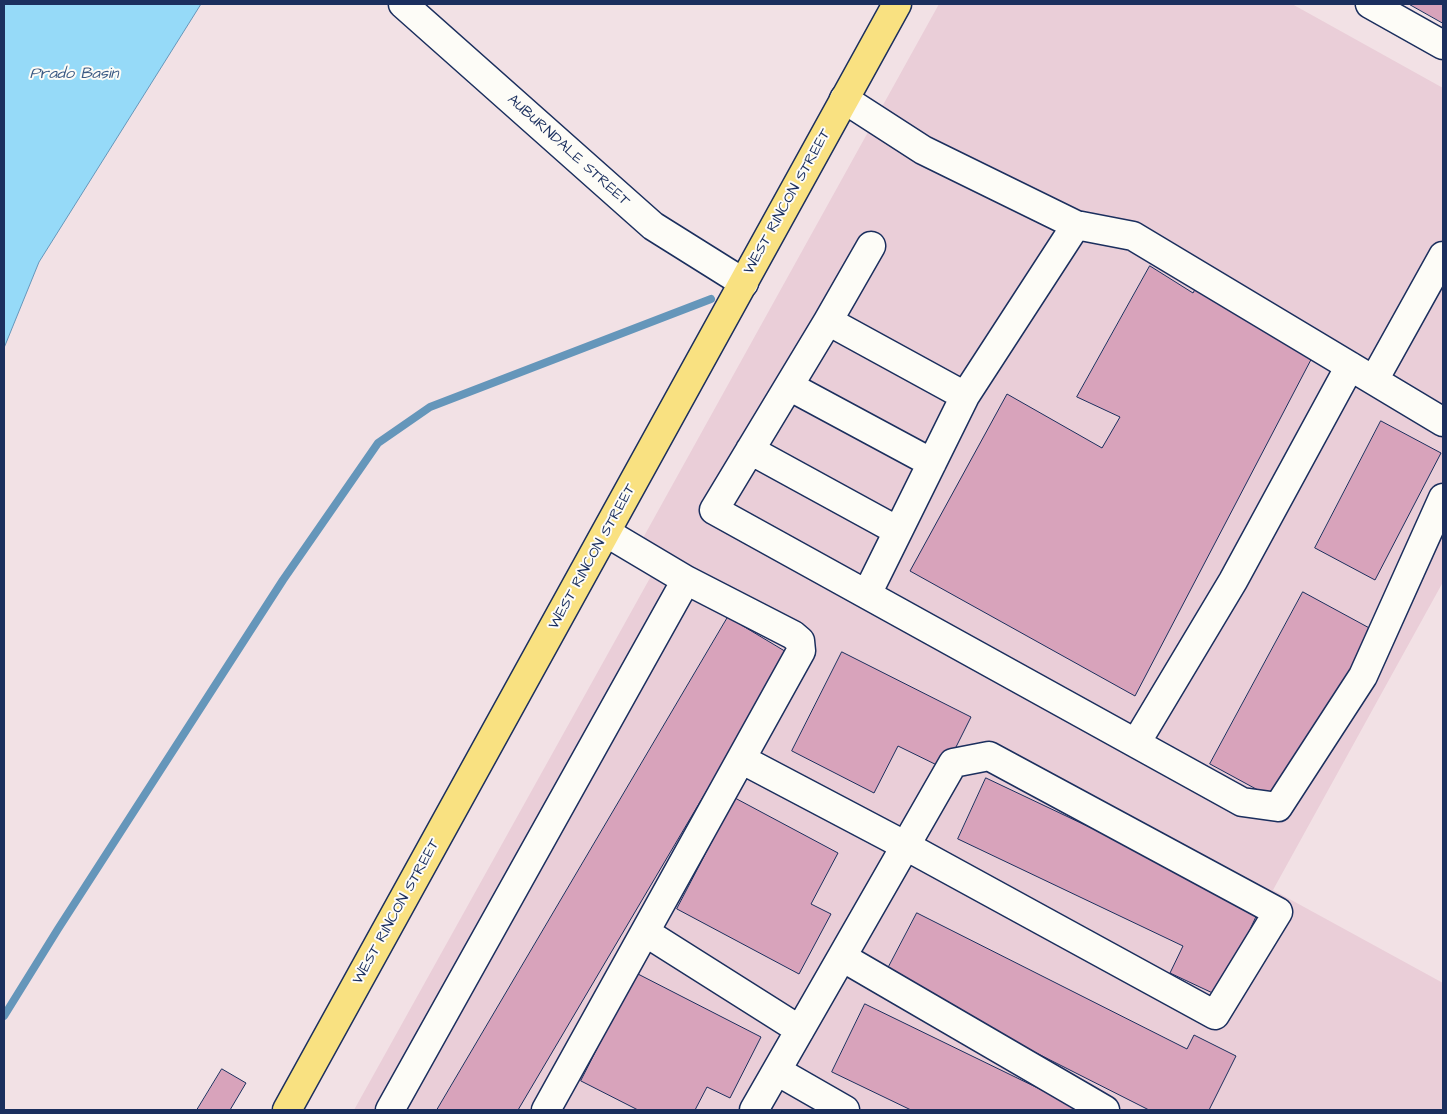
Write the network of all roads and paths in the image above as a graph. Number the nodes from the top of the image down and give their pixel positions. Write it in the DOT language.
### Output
graph roads {
  1 [pos="403,4"];
  2 [pos="897,4"];
  3 [pos="1370,4"];
  4 [pos="1443,45"];
  5 [pos="844,99"];
  6 [pos="1076,225"];
  7 [pos="871,246"];
  8 [pos="1443,256"];
  9 [pos="744,283"];
  10 [pos="1437,283"];
  11 [pos="828,321"];
  12 [pos="1350,366"];
  13 [pos="1374,380"];
  14 [pos="789,386"];
  15 [pos="965,396"];
  16 [pos="1443,422"];
  17 [pos="750,450"];
  18 [pos="932,463"];
  19 [pos="1443,498"];
  20 [pos="898,531"];
  21 [pos="607,533"];
  22 [pos="686,580"];
  23 [pos="867,594"];
  24 [pos="1136,743"];
  25 [pos="742,759"];
  26 [pos="906,846"];
  27 [pos="645,932"];
  28 [pos="842,957"];
  29 [pos="800,1030"];
  30 [pos="777,1072"];
  31 [pos="555,1107"];
  32 [pos="288,1110"];
  33 [pos="390,1110"];
  34 [pos="754,1110"];
  35 [pos="844,1110"];
  36 [pos="1105,1110"];
  1 -- 9 [label="street, AUBURNDALE STREET"];
  2 -- 5 [label="main road, WEST RINCON STREET"];
  3 -- 4 [label="street"];
  5 -- 6 [label="street"];
  5 -- 9 [label="main road, WEST RINCON STREET"];
  6 -- 12 [label="street"];
  6 -- 15 [label="street"];
  7 -- 11 [label="street"];
  8 -- 10 [label="street"];
  9 -- 21 [label="main road, WEST RINCON STREET"];
  10 -- 13 [label="street"];
  11 -- 14 [label="street"];
  11 -- 15 [label="street"];
  12 -- 13 [label="street"];
  12 -- 24 [label="street"];
  13 -- 16 [label="street"];
  14 -- 17 [label="street"];
  14 -- 18 [label="street"];
  15 -- 18 [label="street"];
  17 -- 20 [label="street"];
  17 -- 23 [label="street"];
  18 -- 20 [label="street"];
  19 -- 24 [label="street"];
  20 -- 23 [label="street"];
  21 -- 22 [label="street"];
  21 -- 32 [label="main road, WEST RINCON STREET"];
  22 -- 25 [label="street"];
  22 -- 33 [label="street"];
  23 -- 24 [label="street"];
  25 -- 26 [label="street"];
  25 -- 27 [label="street"];
  26 -- 26 [label="street"];
  26 -- 28 [label="street"];
  27 -- 29 [label="street"];
  27 -- 31 [label="street"];
  28 -- 29 [label="street"];
  28 -- 36 [label="street"];
  29 -- 30 [label="street"];
  30 -- 34 [label="street"];
  30 -- 35 [label="street"];
}
